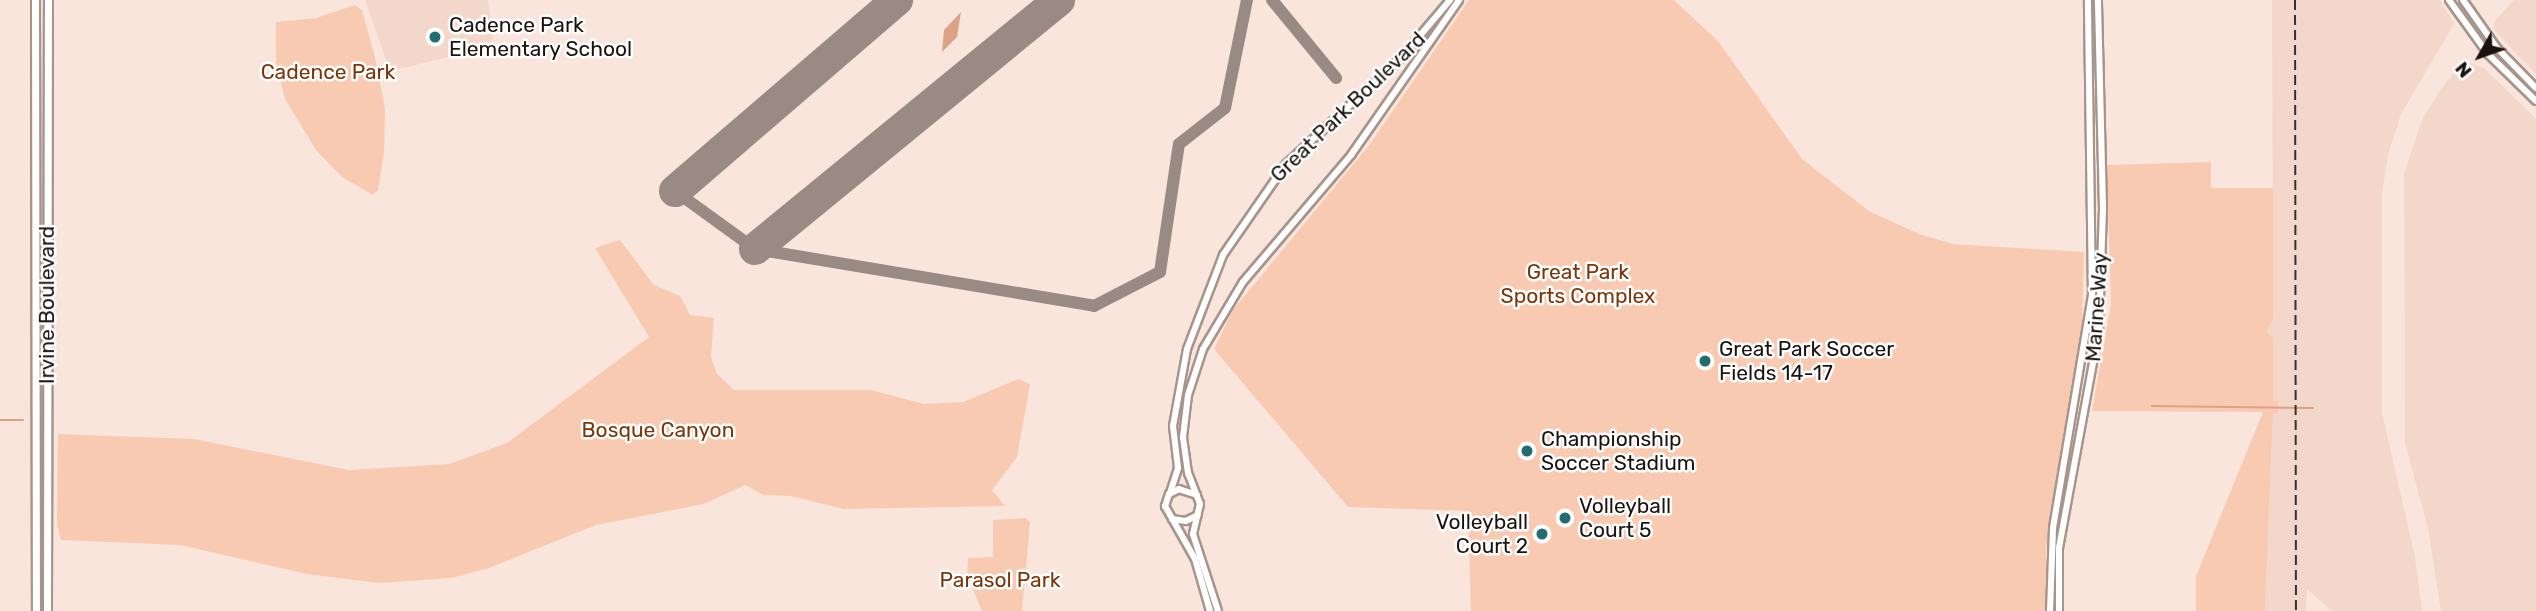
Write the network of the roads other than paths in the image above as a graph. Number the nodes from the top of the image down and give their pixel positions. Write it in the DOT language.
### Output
graph roads {
  1 [pos="35,0"];
  2 [pos="48,0"];
  3 [pos="1450,0"];
  4 [pos="1459,0"];
  5 [pos="2088,0"];
  6 [pos="2098,0"];
  7 [pos="2449,0"];
  8 [pos="2463,0"];
  9 [pos="2536,88"];
  10 [pos="2536,101"];
  11 [pos="1170,493"];
  12 [pos="1197,495"];
  13 [pos="1198,515"];
  14 [pos="1170,518"];
  15 [pos="36,611"];
  16 [pos="47,611"];
  17 [pos="1210,611"];
  18 [pos="1218,611"];
  19 [pos="2050,611"];
  20 [pos="2059,611"];
  1 -- 15 [label="main road, Irvine Boulevard"];
  2 -- 16 [label="main road, Irvine Boulevard"];
  3 -- 11 [label="main road, Great Park Boulevard"];
  4 -- 12 [label="main road, Great Park Boulevard"];
  5 -- 19 [label="main road, Marine Way"];
  6 -- 20 [label="main road, Marine Way"];
  7 -- 10 [label="main road"];
  8 -- 9 [label="main road"];
  11 -- 12 [label="main road"];
  11 -- 14 [label="main road"];
  12 -- 13 [label="main road"];
  13 -- 14 [label="main road"];
  13 -- 18 [label="main road"];
  14 -- 17 [label="main road"];
}
